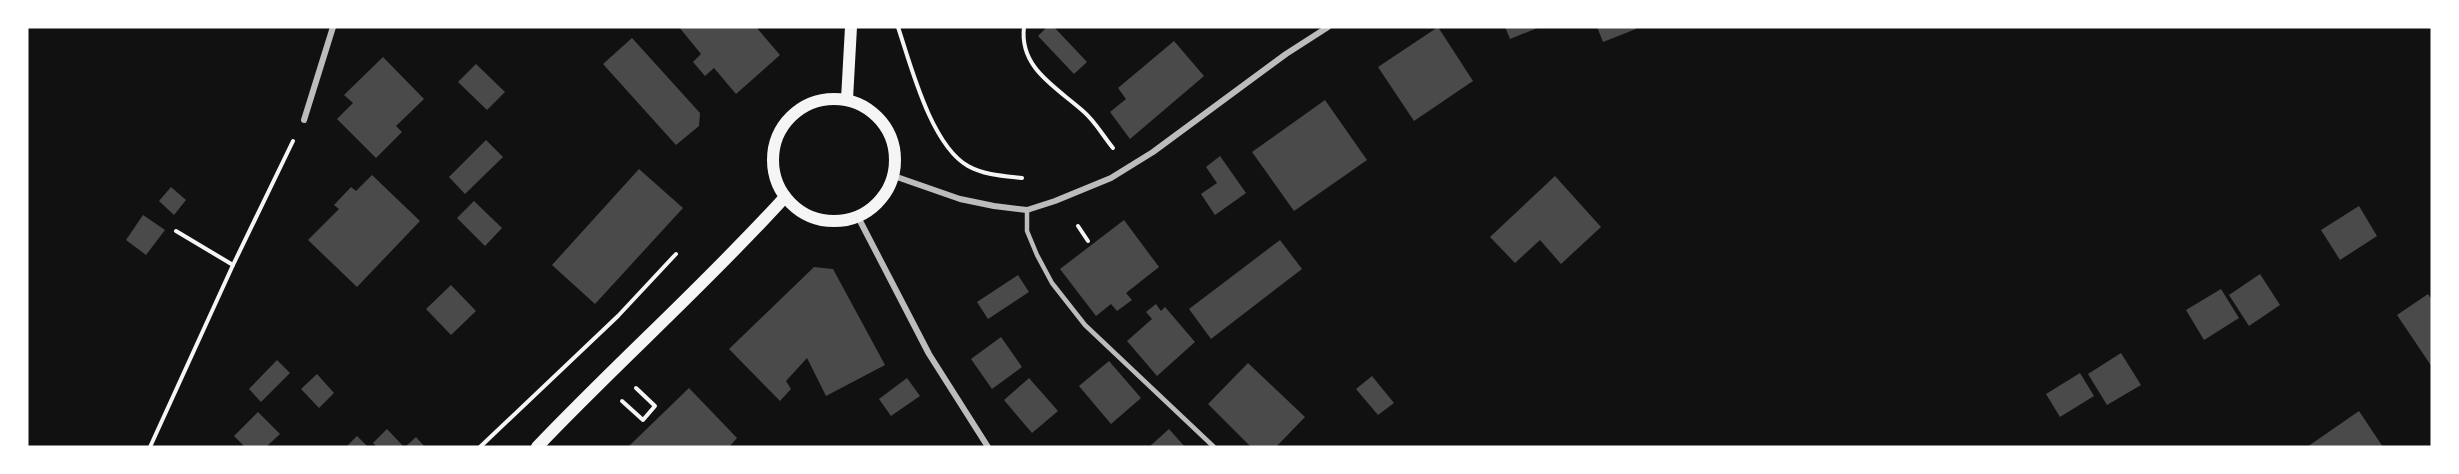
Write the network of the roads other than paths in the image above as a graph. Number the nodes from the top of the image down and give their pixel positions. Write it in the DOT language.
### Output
graph roads {
  1 [pos="333,27"];
  2 [pos="851,27"];
  3 [pos="1328,27"];
  4 [pos="847,99"];
  5 [pos="304,120"];
  6 [pos="894,176"];
  7 [pos="785,197"];
  8 [pos="1027,210"];
  9 [pos="858,217"];
  10 [pos="537,447"];
  11 [pos="988,447"];
  12 [pos="1214,447"];
  1 -- 5 [label="street"];
  2 -- 4 [label="main road"];
  3 -- 8 [label="street"];
  4 -- 6 [label="main road"];
  4 -- 7 [label="main road"];
  6 -- 8 [label="street"];
  6 -- 9 [label="main road"];
  7 -- 9 [label="main road"];
  7 -- 10 [label="main road"];
  8 -- 12 [label="lane"];
  9 -- 11 [label="street"];
}
